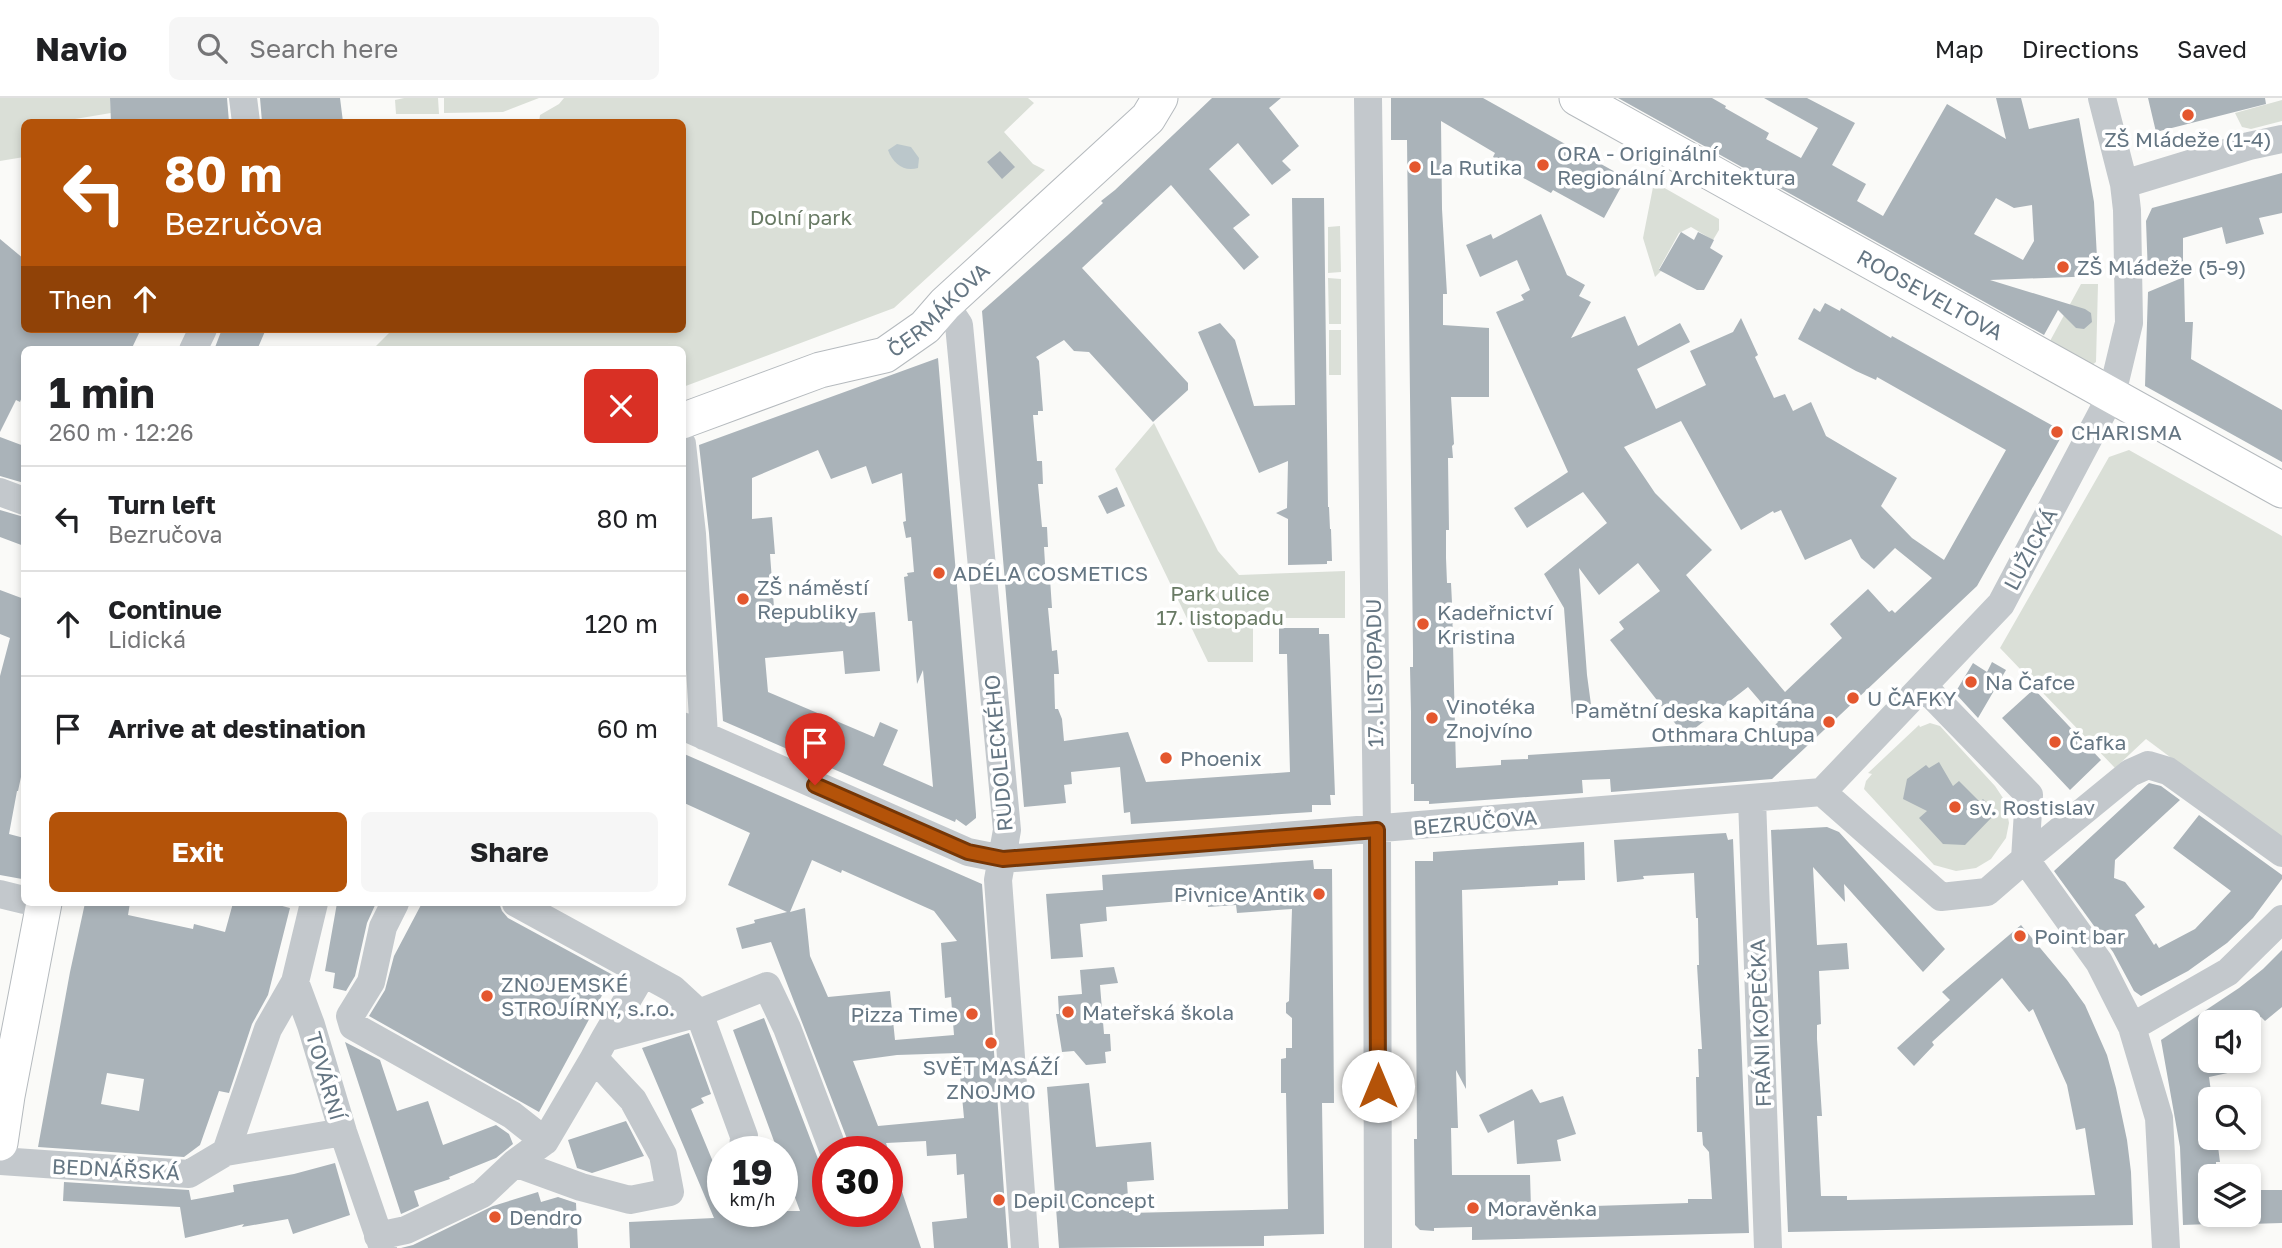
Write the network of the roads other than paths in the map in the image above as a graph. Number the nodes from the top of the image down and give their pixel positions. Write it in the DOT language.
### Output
graph roads {
  1 [pos="243,98"];
  2 [pos="1183,98"];
  3 [pos="1368,98"];
  4 [pos="1577,98"];
  5 [pos="2102,98"];
  6 [pos="1154,108"];
  7 [pos="246,119"];
  8 [pos="2282,139"];
  9 [pos="2124,184"];
  10 [pos="945,304"];
  11 [pos="2112,394"];
  12 [pos="686,420"];
  13 [pos="2282,490"];
  14 [pos="0,492"];
  15 [pos="21,500"];
  16 [pos="686,517"];
  17 [pos="687,535"];
  18 [pos="1923,686"];
  19 [pos="693,731"];
  20 [pos="1822,792"];
  21 [pos="1752,799"];
  22 [pos="1377,830"];
  23 [pos="2282,853"];
  24 [pos="1003,859"];
  25 [pos="2025,859"];
  26 [pos="0,894"];
  27 [pos="21,899"];
  28 [pos="42,906"];
  29 [pos="313,906"];
  30 [pos="394,906"];
  31 [pos="521,906"];
  32 [pos="2282,919"];
  33 [pos="643,973"];
  34 [pos="295,982"];
  35 [pos="699,1013"];
  36 [pos="2132,1027"];
  37 [pos="599,1048"];
  38 [pos="3,1096"];
  39 [pos="343,1132"];
  40 [pos="744,1136"];
  41 [pos="828,1136"];
  42 [pos="545,1141"];
  43 [pos="0,1143"];
  44 [pos="226,1152"];
  45 [pos="0,1161"];
  46 [pos="516,1163"];
  47 [pos="380,1242"];
  48 [pos="1025,1248"];
  49 [pos="1378,1248"];
  50 [pos="1768,1248"];
  51 [pos="2166,1248"];
  1 -- 7 [label="street"];
  2 -- 6 [label="main road, ČERMÁKOVA"];
  3 -- 22 [label="street, 17. LISTOPADU"];
  4 -- 11 [label="main road, ROOSEVELTOVA"];
  5 -- 9 [label="street, LUŽICKÁ"];
  6 -- 10 [label="main road, ČERMÁKOVA"];
  8 -- 9 [label="street"];
  9 -- 11 [label="street, LUŽICKÁ"];
  10 -- 12 [label="main road, ČERMÁKOVA"];
  10 -- 24 [label="street, RUDOLECKÉHO"];
  11 -- 13 [label="main road, ROOSEVELTOVA"];
  11 -- 18 [label="street, LUŽICKÁ"];
  14 -- 15 [label="street"];
  16 -- 17 [label="street"];
  17 -- 19 [label="street"];
  18 -- 20 [label="street, LUŽICKÁ"];
  18 -- 25 [label="street"];
  19 -- 24 [label="street, BEZRUČOVA"];
  20 -- 21 [label="street, BEZRUČOVA"];
  20 -- 25 [label="street"];
  21 -- 22 [label="street, BEZRUČOVA"];
  21 -- 50 [label="street, FRÁNI KOPEČKA"];
  22 -- 24 [label="street, BEZRUČOVA"];
  22 -- 49 [label="street, 17. LISTOPADU"];
  23 -- 25 [label="street"];
  24 -- 48 [label="street, RUDOLECKÉHO"];
  25 -- 36 [label="street"];
  26 -- 27 [label="street"];
  28 -- 38 [label="main road"];
  29 -- 34 [label="street"];
  30 -- 42 [label="street"];
  31 -- 33 [label="street"];
  32 -- 36 [label="street"];
  33 -- 35 [label="street"];
  33 -- 37 [label="street"];
  34 -- 39 [label="street, TOVÁRNÍ"];
  34 -- 44 [label="street"];
  35 -- 37 [label="street"];
  35 -- 40 [label="street"];
  35 -- 41 [label="street"];
  36 -- 51 [label="street"];
  37 -- 42 [label="street"];
  37 -- 46 [label="street"];
  38 -- 43 [label="main road"];
  39 -- 44 [label="street"];
  39 -- 47 [label="street, TOVÁRNÍ"];
  42 -- 46 [label="street"];
  44 -- 45 [label="street, BEDNÁŘSKÁ"];
  46 -- 47 [label="street"];
}
